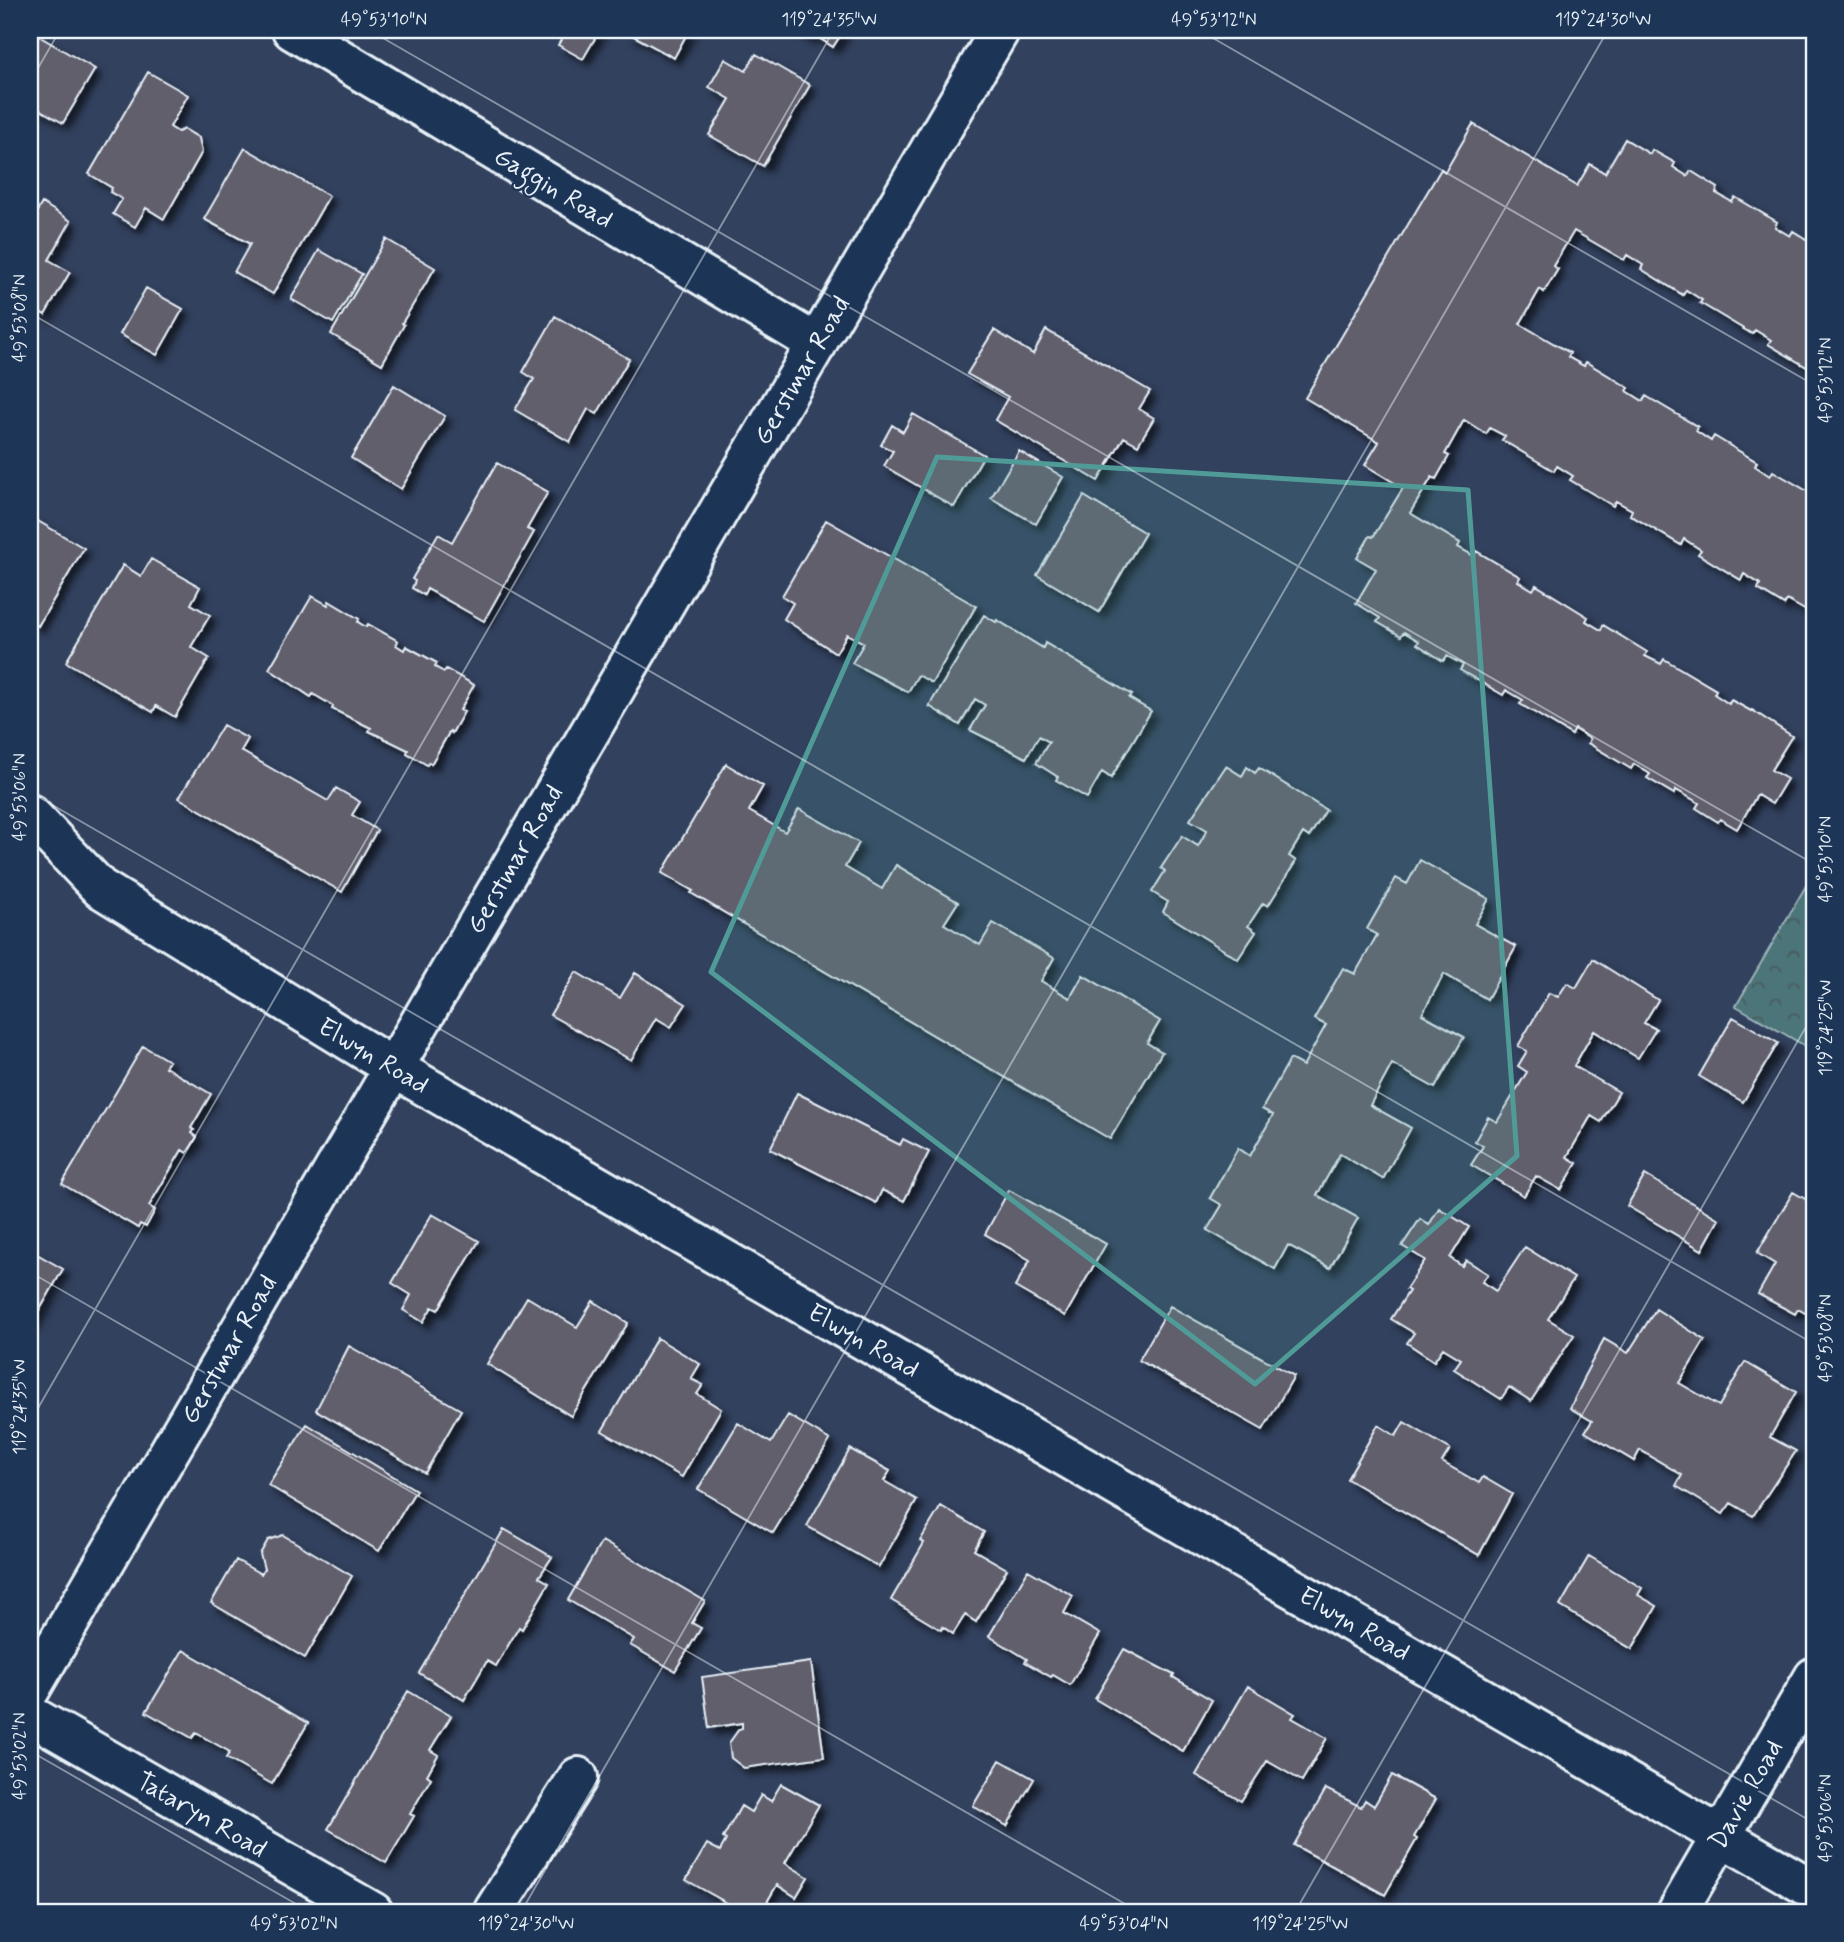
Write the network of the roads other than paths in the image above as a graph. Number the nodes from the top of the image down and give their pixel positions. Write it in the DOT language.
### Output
graph roads {
  1 [pos="292,30"];
  2 [pos="1000,30"];
  3 [pos="817,344"];
  4 [pos="30,814"];
  5 [pos="392,1067"];
  6 [pos="1814,1677"];
  7 [pos="30,1690"];
  8 [pos="30,1715"];
  9 [pos="578,1777"];
  10 [pos="1721,1835"];
  11 [pos="1814,1890"];
  12 [pos="373,1912"];
  13 [pos="493,1912"];
  14 [pos="1677,1912"];
  1 -- 3 [label="street, Gaggin Road"];
  2 -- 3 [label="street, Gerstmar Road"];
  3 -- 5 [label="street, Gerstmar Road"];
  4 -- 5 [label="street, Elwyn Road"];
  5 -- 7 [label="street, Gerstmar Road"];
  5 -- 10 [label="street, Elwyn Road"];
  6 -- 10 [label="street, Davie Road"];
  8 -- 12 [label="street, Tataryn Road"];
  9 -- 13 [label="street"];
  10 -- 11 [label="street, Elwyn Road"];
  10 -- 14 [label="street, Davie Road"];
}
